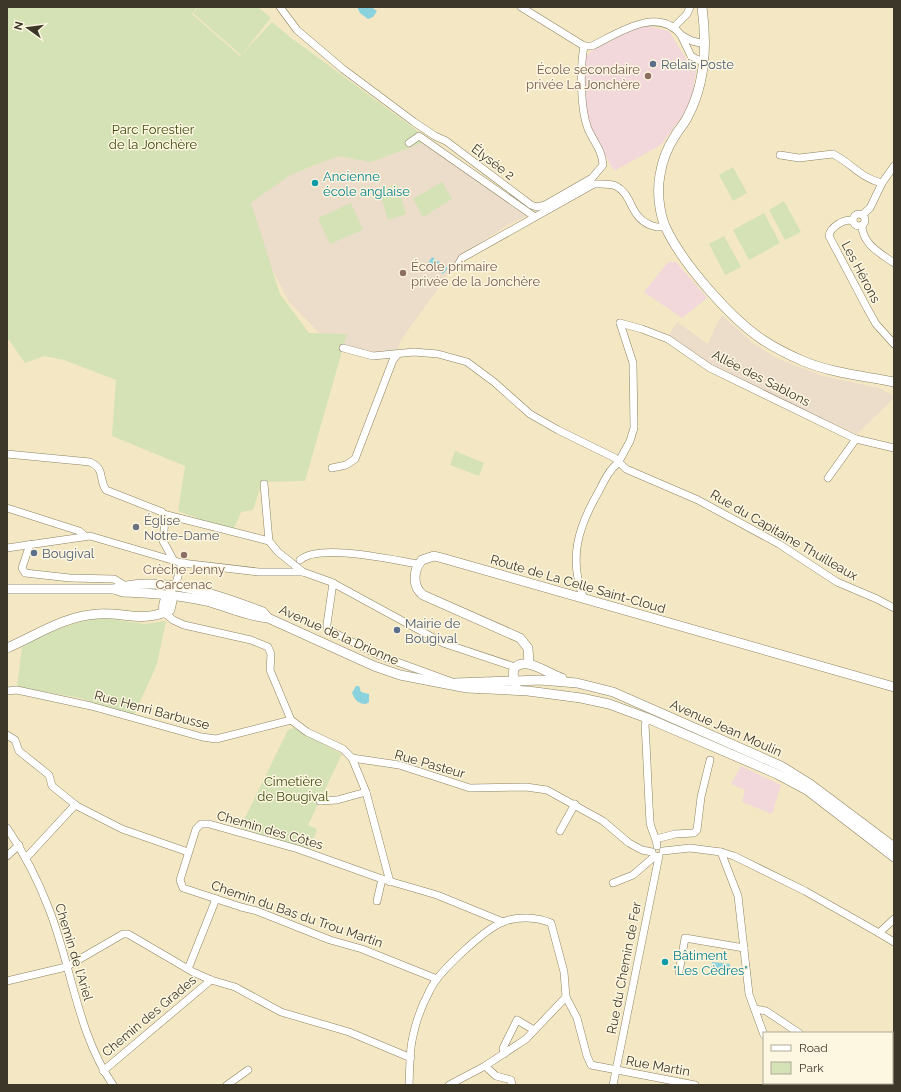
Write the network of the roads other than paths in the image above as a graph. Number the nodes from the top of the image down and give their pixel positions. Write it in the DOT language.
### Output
graph roads {
  1 [pos="280,7"];
  2 [pos="521,7"];
  3 [pos="690,7"];
  4 [pos="702,7"];
  5 [pos="674,27"];
  6 [pos="681,35"];
  7 [pos="706,44"];
  8 [pos="584,46"];
  9 [pos="704,63"];
  10 [pos="409,143"];
  11 [pos="780,155"];
  12 [pos="894,166"];
  13 [pos="882,183"];
  14 [pos="862,215"];
  15 [pos="535,217"];
  16 [pos="853,221"];
  17 [pos="862,225"];
  18 [pos="665,226"];
  19 [pos="894,263"];
  20 [pos="458,265"];
  21 [pos="894,344"];
  22 [pos="343,348"];
  23 [pos="397,354"];
  24 [pos="894,382"];
  25 [pos="856,438"];
  26 [pos="894,448"];
  27 [pos="7,454"];
  28 [pos="618,463"];
  29 [pos="332,468"];
  30 [pos="828,478"];
  31 [pos="264,484"];
  32 [pos="7,508"];
  33 [pos="163,514"];
  34 [pos="84,535"];
  35 [pos="269,541"];
  36 [pos="30,544"];
  37 [pos="7,548"];
  38 [pos="300,560"];
  39 [pos="174,561"];
  40 [pos="182,563"];
  41 [pos="418,564"];
  42 [pos="303,572"];
  43 [pos="333,583"];
  44 [pos="124,586"];
  45 [pos="175,586"];
  46 [pos="7,589"];
  47 [pos="114,589"];
  48 [pos="168,595"];
  49 [pos="584,600"];
  50 [pos="894,608"];
  51 [pos="165,613"];
  52 [pos="268,618"];
  53 [pos="7,648"];
  54 [pos="529,664"];
  55 [pos="414,667"];
  56 [pos="540,669"];
  57 [pos="514,674"];
  58 [pos="400,675"];
  59 [pos="528,680"];
  60 [pos="540,680"];
  61 [pos="457,683"];
  62 [pos="576,683"];
  63 [pos="446,684"];
  64 [pos="894,687"];
  65 [pos="517,690"];
  66 [pos="7,691"];
  67 [pos="528,691"];
  68 [pos="539,692"];
  69 [pos="648,718"];
  70 [pos="288,720"];
  71 [pos="7,735"];
  72 [pos="352,758"];
  73 [pos="710,760"];
  74 [pos="366,792"];
  75 [pos="320,801"];
  76 [pos="575,804"];
  77 [pos="75,805"];
  78 [pos="7,828"];
  79 [pos="560,831"];
  80 [pos="19,845"];
  81 [pos="894,847"];
  82 [pos="657,850"];
  83 [pos="188,852"];
  84 [pos="721,852"];
  85 [pos="7,856"];
  86 [pos="894,857"];
  87 [pos="26,858"];
  88 [pos="382,879"];
  89 [pos="390,882"];
  90 [pos="613,883"];
  91 [pos="216,899"];
  92 [pos="377,901"];
  93 [pos="894,919"];
  94 [pos="503,922"];
  95 [pos="879,933"];
  96 [pos="894,942"];
  97 [pos="744,948"];
  98 [pos="66,967"];
  99 [pos="188,969"];
  100 [pos="679,972"];
  101 [pos="437,979"];
  102 [pos="211,980"];
  103 [pos="7,981"];
  104 [pos="566,997"];
  105 [pos="755,1009"];
  106 [pos="534,1030"];
  107 [pos="763,1032"];
  108 [pos="798,1032"];
  109 [pos="504,1054"];
  110 [pos="411,1058"];
  111 [pos="485,1066"];
  112 [pos="248,1070"];
  113 [pos="616,1070"];
  114 [pos="103,1071"];
  115 [pos="410,1082"];
  116 [pos="113,1085"];
  117 [pos="227,1085"];
  118 [pos="416,1085"];
  119 [pos="449,1085"];
  120 [pos="512,1085"];
  121 [pos="613,1085"];
  122 [pos="695,1085"];
  1 -- 8 [label="street, Élysée 2"];
  2 -- 8 [label="street"];
  3 -- 5 [label="street"];
  4 -- 7 [label="main road"];
  5 -- 6 [label="street"];
  5 -- 8 [label="street"];
  6 -- 7 [label="street"];
  6 -- 9 [label="street"];
  7 -- 9 [label="main road"];
  9 -- 18 [label="main road"];
  10 -- 15 [label="street"];
  11 -- 13 [label="street"];
  12 -- 13 [label="street"];
  13 -- 14 [label="street"];
  14 -- 16 [label="street"];
  14 -- 17 [label="street"];
  15 -- 18 [label="street"];
  15 -- 20 [label="street"];
  16 -- 17 [label="street"];
  16 -- 21 [label="street, Les Hérons"];
  17 -- 19 [label="street"];
  18 -- 24 [label="main road"];
  22 -- 23 [label="street, Rue du Capitaine Thuilleaux"];
  23 -- 28 [label="street, Rue du Capitaine Thuilleaux"];
  23 -- 29 [label="street"];
  25 -- 26 [label="street, Allée des Sablons"];
  25 -- 28 [label="street, Allée des Sablons"];
  25 -- 30 [label="street"];
  27 -- 33 [label="street"];
  28 -- 49 [label="street"];
  28 -- 50 [label="street, Rue du Capitaine Thuilleaux"];
  31 -- 35 [label="street"];
  32 -- 34 [label="street"];
  33 -- 35 [label="street"];
  33 -- 39 [label="street"];
  34 -- 36 [label="street"];
  34 -- 39 [label="street"];
  35 -- 42 [label="street"];
  36 -- 37 [label="street"];
  36 -- 44 [label="street"];
  38 -- 41 [label="street"];
  39 -- 40 [label="street"];
  40 -- 42 [label="street"];
  40 -- 45 [label="street"];
  41 -- 49 [label="main road, Route de La Celle Saint-Cloud"];
  41 -- 54 [label="main road"];
  42 -- 43 [label="street"];
  43 -- 55 [label="street"];
  43 -- 57 [label="street"];
  44 -- 45 [label="main road, Avenue de la Drionne"];
  44 -- 47 [label="main road, Avenue de la Drionne"];
  45 -- 48 [label="main road"];
  45 -- 52 [label="main road, Avenue de la Drionne"];
  46 -- 47 [label="main road, Avenue de la Drionne"];
  47 -- 48 [label="main road, Avenue de la Drionne"];
  48 -- 51 [label="main road"];
  48 -- 52 [label="main road, Avenue de la Drionne"];
  49 -- 64 [label="main road, Route de La Celle Saint-Cloud"];
  51 -- 53 [label="main road"];
  51 -- 70 [label="street"];
  52 -- 58 [label="main road, Avenue de la Drionne"];
  54 -- 56 [label="main road"];
  54 -- 57 [label="main road"];
  55 -- 58 [label="street"];
  55 -- 61 [label="street"];
  56 -- 60 [label="main road"];
  56 -- 62 [label="main road"];
  57 -- 59 [label="main road, Avenue de la Drionne"];
  57 -- 61 [label="main road, Avenue de la Drionne"];
  57 -- 65 [label="main road"];
  58 -- 63 [label="main road, Avenue de la Drionne"];
  59 -- 60 [label="main road, Avenue Jean Moulin"];
  60 -- 62 [label="main road, Avenue Jean Moulin"];
  60 -- 68 [label="main road"];
  61 -- 63 [label="main road, Avenue de la Drionne"];
  62 -- 81 [label="main road, Avenue Jean Moulin"];
  63 -- 65 [label="main road, Avenue de la Drionne"];
  65 -- 67 [label="main road, Avenue de la Drionne"];
  66 -- 70 [label="street, Rue Henri Barbusse"];
  67 -- 68 [label="main road, Avenue Jean Moulin"];
  68 -- 69 [label="main road, Avenue Jean Moulin"];
  69 -- 82 [label="street"];
  69 -- 86 [label="main road, Avenue Jean Moulin"];
  70 -- 72 [label="street, Rue Pasteur"];
  71 -- 77 [label="street"];
  72 -- 74 [label="street"];
  72 -- 76 [label="street, Rue Pasteur"];
  73 -- 82 [label="street"];
  74 -- 75 [label="street"];
  74 -- 89 [label="street"];
  76 -- 79 [label="street"];
  76 -- 82 [label="street, Rue Pasteur"];
  77 -- 83 [label="street"];
  77 -- 87 [label="street"];
  78 -- 80 [label="street, Chemin de l'Ariel"];
  80 -- 85 [label="street"];
  80 -- 87 [label="street, Chemin de l'Ariel"];
  82 -- 84 [label="street"];
  82 -- 90 [label="street"];
  82 -- 113 [label="street, Rue du Chemin de Fer"];
  83 -- 88 [label="street, Chemin des Côtes"];
  83 -- 91 [label="street, Chemin du Bas du Trou Martin"];
  84 -- 95 [label="street"];
  84 -- 97 [label="street"];
  87 -- 98 [label="street, Chemin de l'Ariel"];
  88 -- 89 [label="street, Chemin des Côtes"];
  88 -- 92 [label="street"];
  89 -- 94 [label="street, Chemin des Côtes"];
  91 -- 99 [label="street"];
  91 -- 101 [label="street, Chemin du Bas du Trou Martin"];
  93 -- 95 [label="street"];
  94 -- 101 [label="street"];
  94 -- 104 [label="street"];
  95 -- 96 [label="street"];
  97 -- 100 [label="street"];
  97 -- 105 [label="street"];
  98 -- 99 [label="street"];
  98 -- 103 [label="street"];
  98 -- 114 [label="street, Chemin de l'Ariel"];
  99 -- 102 [label="street"];
  101 -- 110 [label="street"];
  102 -- 110 [label="street"];
  102 -- 114 [label="street, Chemin des Grades"];
  104 -- 106 [label="street"];
  104 -- 113 [label="street, Rue Martin"];
  105 -- 107 [label="street"];
  105 -- 108 [label="street"];
  106 -- 109 [label="street"];
  106 -- 109 [label="street"];
  109 -- 111 [label="street"];
  110 -- 115 [label="street"];
  111 -- 119 [label="street"];
  111 -- 120 [label="street"];
  112 -- 117 [label="street"];
  113 -- 121 [label="street, Rue du Chemin de Fer"];
  113 -- 122 [label="street, Rue Martin"];
  114 -- 116 [label="street, Chemin de l'Ariel"];
  115 -- 118 [label="street"];
}
